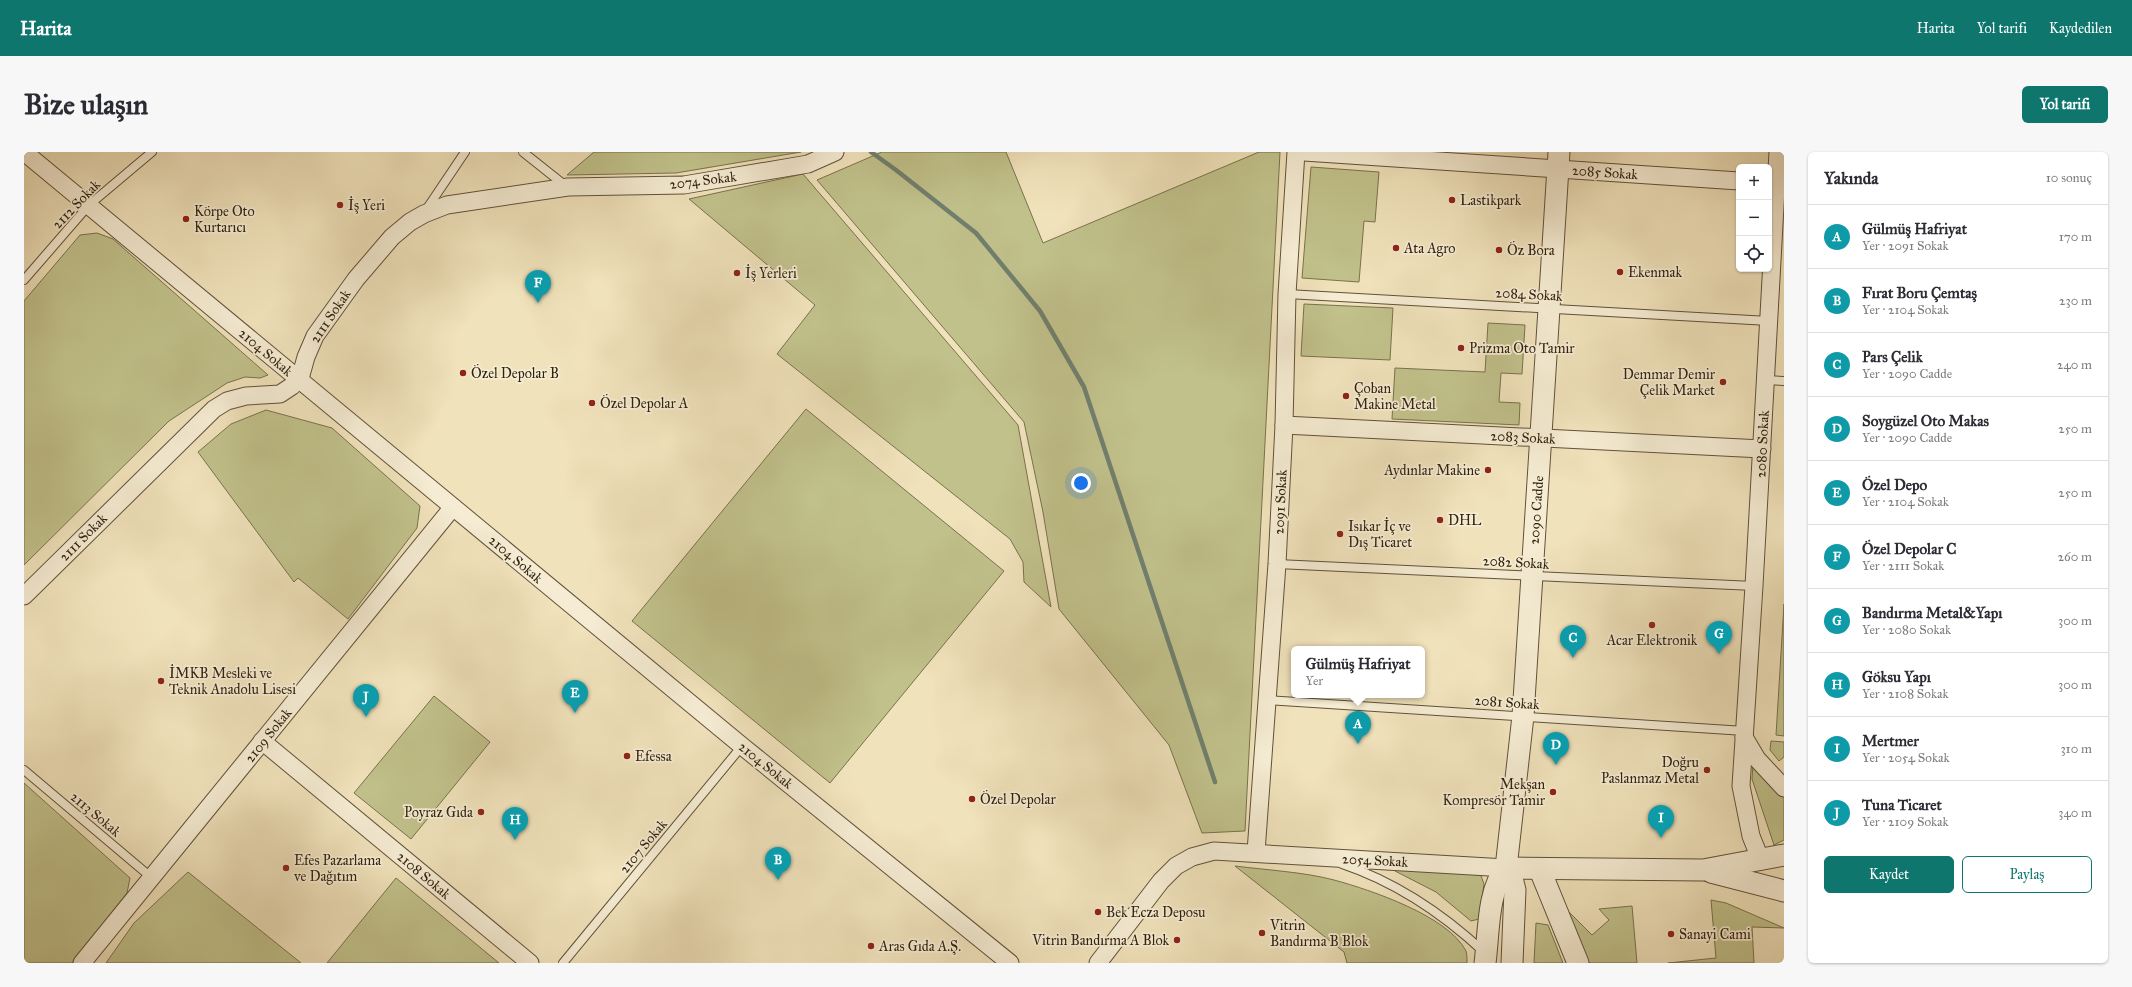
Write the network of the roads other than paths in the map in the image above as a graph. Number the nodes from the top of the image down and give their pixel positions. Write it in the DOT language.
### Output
graph roads {
  1 [pos="24,152"];
  2 [pos="152,152"];
  3 [pos="465,152"];
  4 [pos="523,152"];
  5 [pos="835,152"];
  6 [pos="1296,152"];
  7 [pos="1304,152"];
  8 [pos="1778,152"];
  9 [pos="1558,160"];
  10 [pos="1736,181"];
  11 [pos="1773,183"];
  12 [pos="568,187"];
  13 [pos="89,205"];
  14 [pos="424,214"];
  15 [pos="24,280"];
  16 [pos="1777,289"];
  17 [pos="1287,294"];
  18 [pos="1549,308"];
  19 [pos="1769,321"];
  20 [pos="298,379"];
  21 [pos="1766,380"];
  22 [pos="1784,381"];
  23 [pos="1284,425"];
  24 [pos="1541,438"];
  25 [pos="1762,449"];
  26 [pos="453,507"];
  27 [pos="1277,564"];
  28 [pos="1532,576"];
  29 [pos="1754,586"];
  30 [pos="24,596"];
  31 [pos="1267,700"];
  32 [pos="1523,716"];
  33 [pos="1744,734"];
  34 [pos="262,741"];
  35 [pos="742,746"];
  36 [pos="24,770"];
  37 [pos="1784,788"];
  38 [pos="1256,852"];
  39 [pos="1784,855"];
  40 [pos="1324,858"];
  41 [pos="1761,860"];
  42 [pos="1506,868"];
  43 [pos="1540,870"];
  44 [pos="1703,870"];
  45 [pos="152,878"];
  46 [pos="1779,889"];
  47 [pos="1513,958"];
  48 [pos="1486,959"];
  49 [pos="82,963"];
  50 [pos="530,963"];
  51 [pos="563,963"];
  52 [pos="1010,963"];
  53 [pos="1098,963"];
  54 [pos="1578,963"];
  1 -- 13 [label="street, 2104 Sokak"];
  2 -- 13 [label="lane, 2112 Sokak"];
  3 -- 14 [label="lane"];
  4 -- 12 [label="lane"];
  5 -- 12 [label="street, 2074 Sokak"];
  6 -- 17 [label="street, 2091 Sokak"];
  7 -- 9 [label="street, 2085 Sokak"];
  8 -- 11 [label="street, 2080 Sokak"];
  9 -- 10 [label="street, 2085 Sokak"];
  9 -- 18 [label="street, 2090 Cadde"];
  11 -- 16 [label="street, 2080 Sokak"];
  12 -- 14 [label="street, 2111 Sokak"];
  13 -- 15 [label="lane, 2112 Sokak"];
  13 -- 20 [label="street, 2104 Sokak"];
  14 -- 20 [label="street, 2111 Sokak"];
  16 -- 19 [label="street, 2080 Sokak"];
  17 -- 18 [label="lane, 2084 Sokak"];
  17 -- 23 [label="street, 2091 Sokak"];
  18 -- 19 [label="lane, 2084 Sokak"];
  18 -- 24 [label="street, 2090 Cadde"];
  19 -- 21 [label="street, 2080 Sokak"];
  20 -- 26 [label="street, 2104 Sokak"];
  20 -- 30 [label="street, 2111 Sokak"];
  21 -- 22 [label="lane"];
  21 -- 25 [label="street, 2080 Sokak"];
  23 -- 24 [label="street, 2083 Sokak"];
  23 -- 27 [label="street, 2091 Sokak"];
  24 -- 25 [label="street, 2083 Sokak"];
  24 -- 28 [label="street, 2090 Cadde"];
  25 -- 29 [label="street, 2080 Sokak"];
  26 -- 34 [label="street, 2109 Sokak"];
  26 -- 35 [label="street, 2104 Sokak"];
  27 -- 28 [label="lane, 2082 Sokak"];
  27 -- 31 [label="street, 2091 Sokak"];
  28 -- 29 [label="lane, 2082 Sokak"];
  28 -- 32 [label="street, 2090 Cadde"];
  29 -- 33 [label="street, 2080 Sokak"];
  31 -- 32 [label="lane, 2081 Sokak"];
  31 -- 38 [label="street, 2091 Sokak"];
  32 -- 33 [label="lane, 2081 Sokak"];
  32 -- 42 [label="street, 2090 Cadde"];
  33 -- 37 [label="street"];
  33 -- 41 [label="street, 2080 Sokak"];
  34 -- 45 [label="street, 2109 Sokak"];
  34 -- 50 [label="street, 2108 Sokak"];
  35 -- 51 [label="lane, 2107 Sokak"];
  35 -- 52 [label="street, 2104 Sokak"];
  36 -- 45 [label="lane, 2113 Sokak"];
  38 -- 40 [label="street, 2054 Sokak"];
  38 -- 53 [label="street, 2054 Sokak"];
  39 -- 41 [label="street, 2054 Sokak"];
  40 -- 42 [label="street, 2054 Sokak"];
  40 -- 48 [label="lane"];
  41 -- 44 [label="street, 2054 Sokak"];
  41 -- 46 [label="street"];
  42 -- 43 [label="street, 2054 Sokak"];
  42 -- 47 [label="street"];
  42 -- 48 [label="street, 2090 Cadde"];
  43 -- 44 [label="street, 2054 Sokak"];
  43 -- 54 [label="street"];
  44 -- 46 [label="street, 2054 Sokak"];
  45 -- 49 [label="street, 2109 Sokak"];
  47 -- 48 [label="street"];
}
